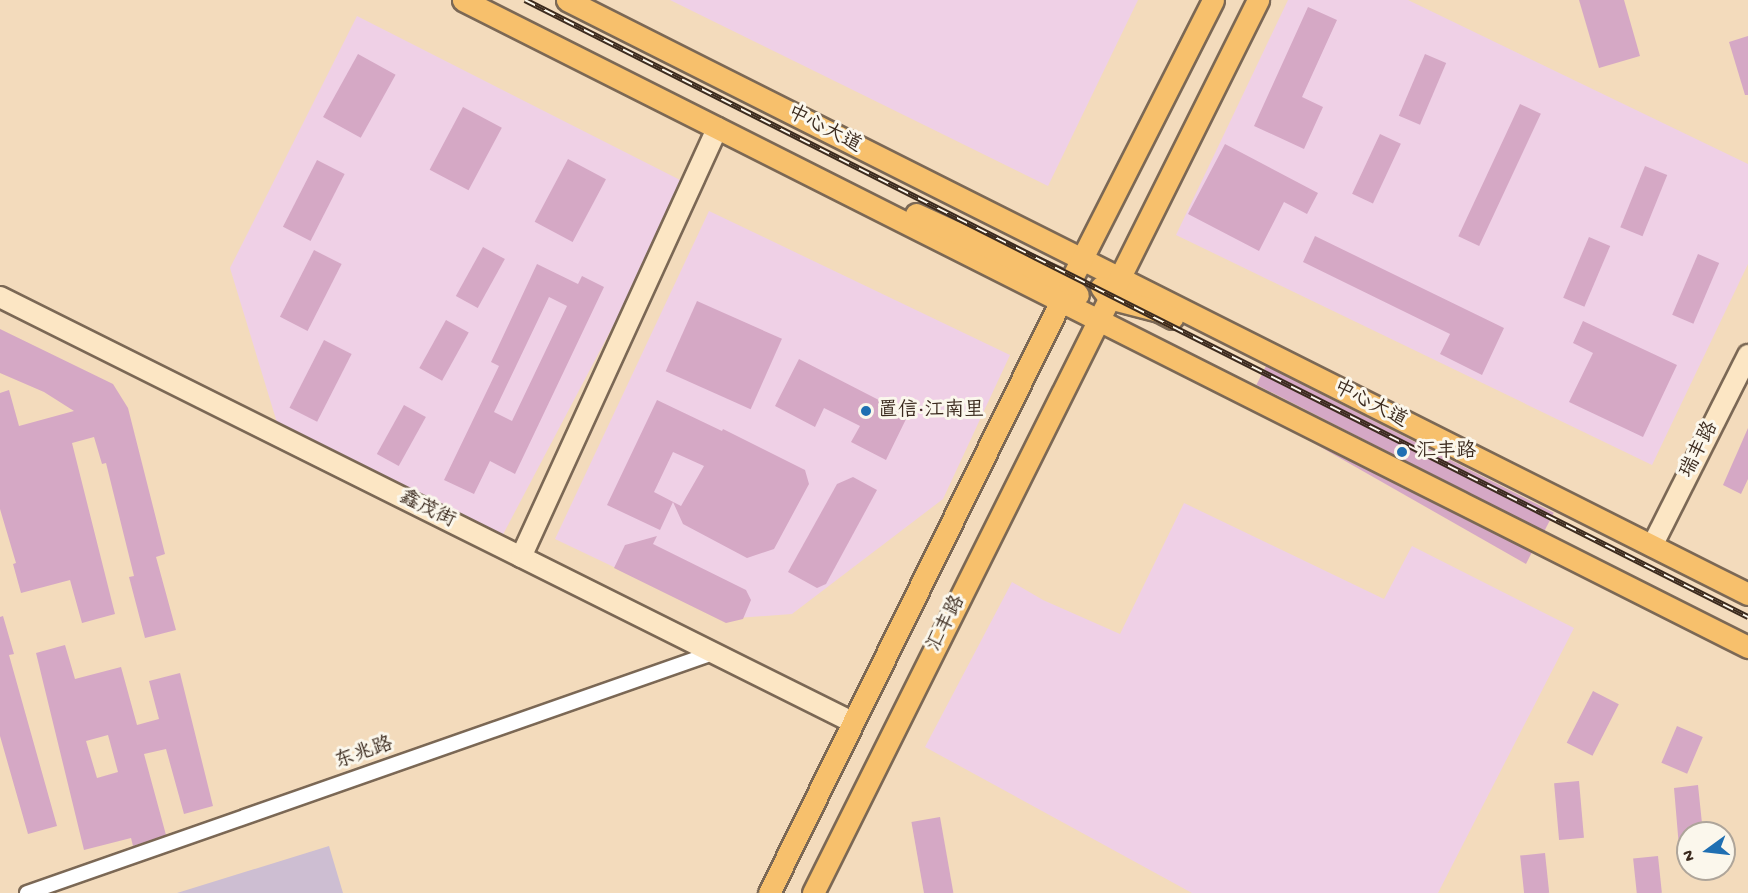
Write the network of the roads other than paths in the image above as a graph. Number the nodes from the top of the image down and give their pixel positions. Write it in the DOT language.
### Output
graph roads {
  1 [pos="463,0"];
  2 [pos="567,0"];
  3 [pos="1213,0"];
  4 [pos="1258,0"];
  5 [pos="717,128"];
  6 [pos="844,192"];
  7 [pos="1028,233"];
  8 [pos="1082,259"];
  9 [pos="1018,262"];
  10 [pos="1119,278"];
  11 [pos="1065,293"];
  12 [pos="0,297"];
  13 [pos="1109,298"];
  14 [pos="1159,311"];
  15 [pos="1099,321"];
  16 [pos="1748,355"];
  17 [pos="1622,531"];
  18 [pos="1652,546"];
  19 [pos="520,557"];
  20 [pos="1748,594"];
  21 [pos="1748,647"];
  22 [pos="713,653"];
  23 [pos="854,723"];
  24 [pos="27,893"];
  25 [pos="769,893"];
  26 [pos="813,893"];
  1 -- 5 [label="main road, 中心大道"];
  2 -- 7 [label="main road, 中心大道"];
  3 -- 8 [label="main road, 汇丰路"];
  4 -- 10 [label="main road, 汇丰路"];
  5 -- 6 [label="main road, 中心大道"];
  5 -- 19 [label="street"];
  6 -- 9 [label="main road, 中心大道"];
  6 -- 11 [label="main road, 中心大道"];
  7 -- 8 [label="main road, 中心大道"];
  7 -- 9 [label="main road"];
  8 -- 10 [label="main road, 中心大道"];
  8 -- 11 [label="main road, 汇丰路"];
  8 -- 13 [label="main road, 中心大道"];
  9 -- 11 [label="main road, 中心大道"];
  10 -- 13 [label="main road, 汇丰路"];
  10 -- 14 [label="main road, 中心大道"];
  10 -- 17 [label="main road, 中心大道"];
  11 -- 15 [label="main road, 中心大道"];
  11 -- 23 [label="main road, 汇丰路"];
  12 -- 19 [label="street, 鑫茂街"];
  13 -- 14 [label="main road, 中心大道"];
  13 -- 15 [label="main road, 汇丰路"];
  14 -- 17 [label="main road, 中心大道"];
  15 -- 21 [label="main road, 中心大道"];
  15 -- 26 [label="main road, 汇丰路"];
  16 -- 18 [label="street, 瑞丰路"];
  17 -- 18 [label="main road, 中心大道"];
  18 -- 20 [label="main road, 中心大道"];
  19 -- 22 [label="street, 鑫茂街"];
  22 -- 23 [label="street, 鑫茂街"];
  22 -- 24 [label="street, 东兆路"];
  23 -- 25 [label="main road, 汇丰路"];
}
